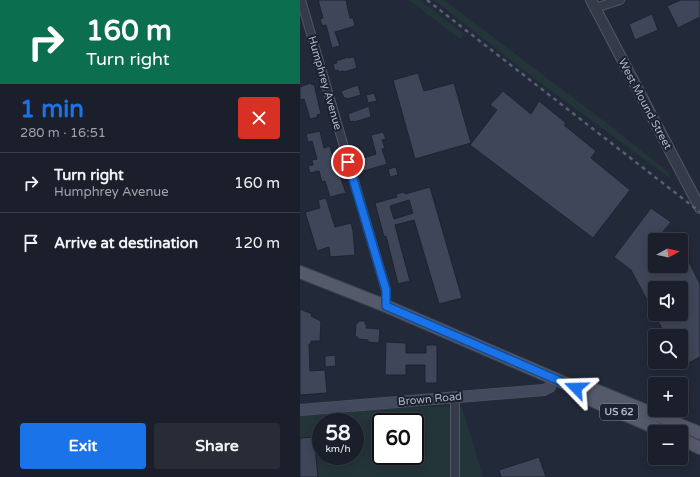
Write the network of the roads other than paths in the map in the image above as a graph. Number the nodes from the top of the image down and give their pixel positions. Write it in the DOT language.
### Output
graph roads {
  1 [pos="301,0"];
  2 [pos="620,0"];
  3 [pos="593,4"];
  4 [pos="700,208"];
  5 [pos="300,272"];
  6 [pos="386,306"];
  7 [pos="554,379"];
  8 [pos="576,388"];
  9 [pos="455,397"];
  10 [pos="300,410"];
  11 [pos="649,425"];
  12 [pos="700,433"];
  13 [pos="688,442"];
  14 [pos="700,448"];
  15 [pos="455,477"];
  1 -- 6 [label="street, Humphrey Avenue"];
  2 -- 3 [label="street"];
  3 -- 4 [label="street, West Mound Street"];
  5 -- 6 [label="main road, US 62"];
  6 -- 7 [label="main road, US 62"];
  7 -- 8 [label="main road, US 62"];
  7 -- 9 [label="main road, Brown Road"];
  8 -- 11 [label="main road, US 62"];
  8 -- 12 [label="main road, US 62"];
  9 -- 10 [label="main road, Brown Road"];
  9 -- 15 [label="street"];
  13 -- 14 [label="main road"];
}
